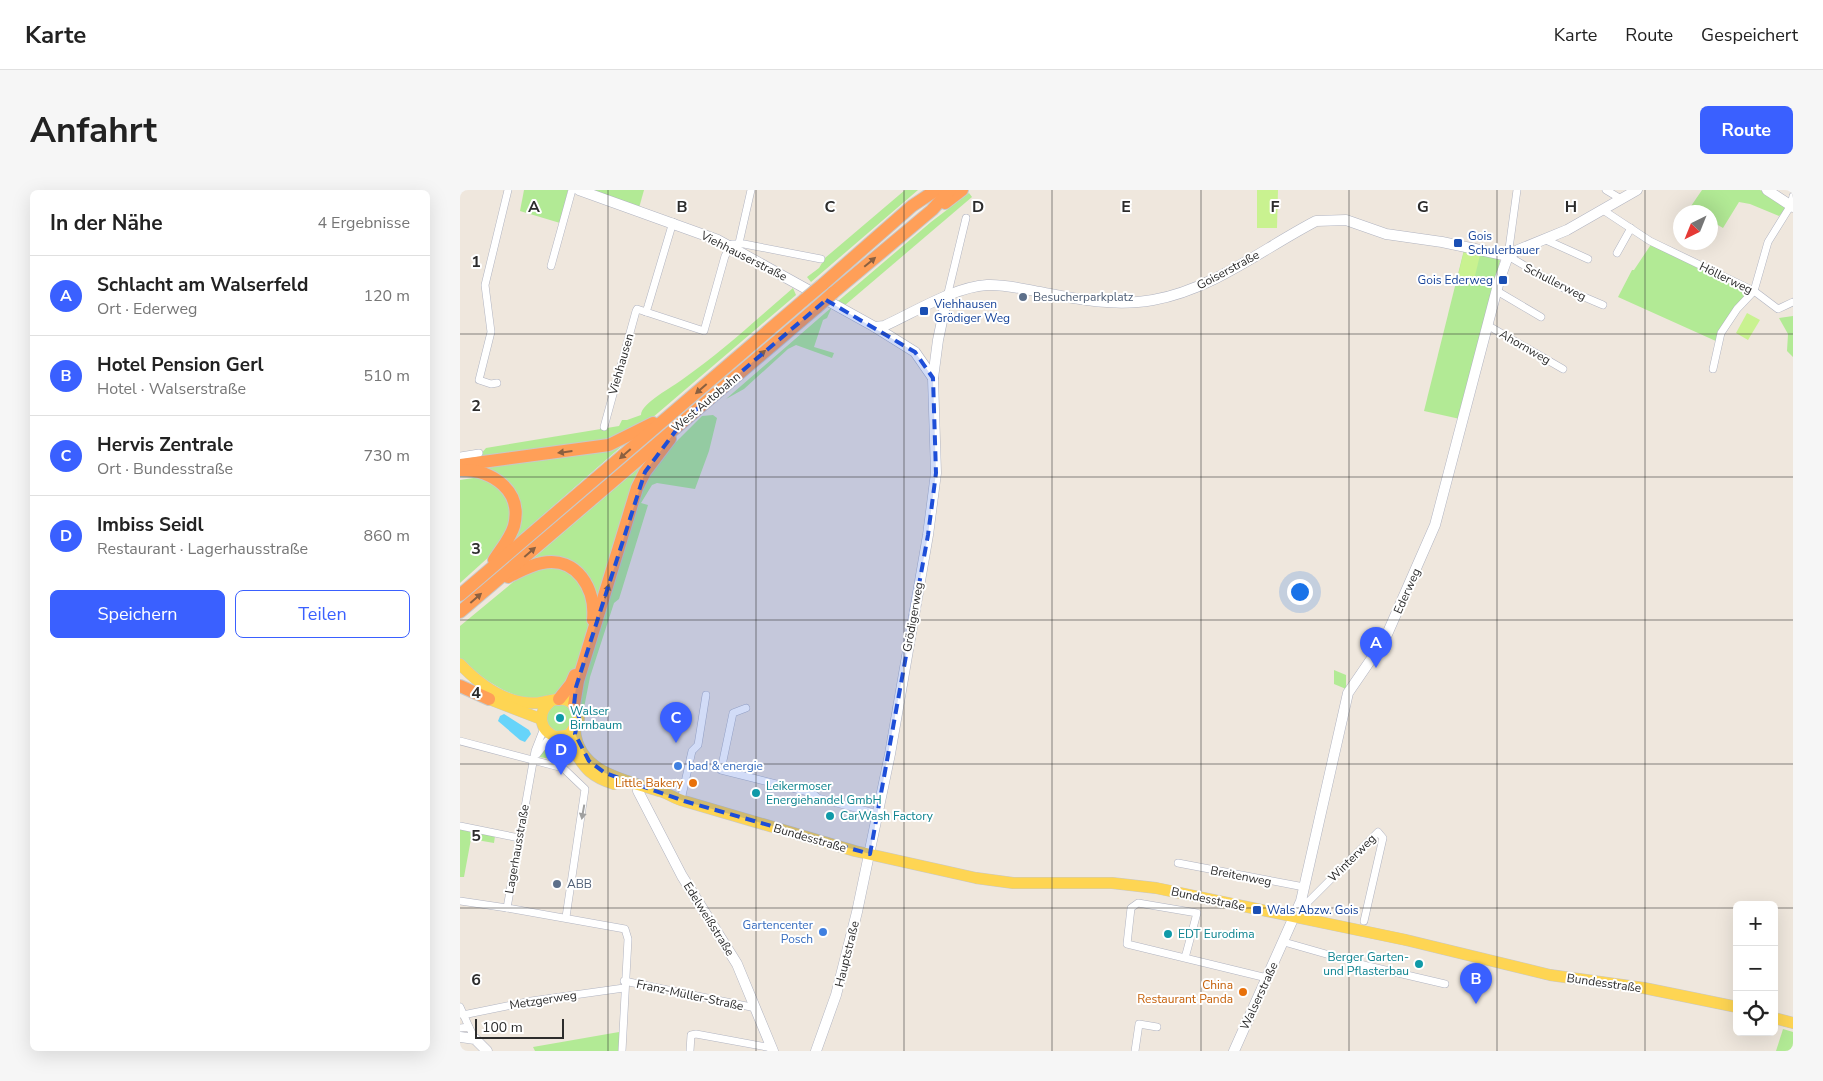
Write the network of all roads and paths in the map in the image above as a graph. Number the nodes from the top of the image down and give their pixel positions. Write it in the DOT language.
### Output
graph roads {
  1 [pos="508,190"];
  2 [pos="572,190"];
  3 [pos="579,190"];
  4 [pos="751,190"];
  5 [pos="926,190"];
  6 [pos="936,190"];
  7 [pos="950,190"];
  8 [pos="962,190"];
  9 [pos="1517,190"];
  10 [pos="1606,190"];
  11 [pos="1637,190"];
  12 [pos="1767,190"];
  13 [pos="1621,199"];
  14 [pos="1792,203"];
  15 [pos="912,206"];
  16 [pos="932,210"];
  17 [pos="1603,210"];
  18 [pos="966,218"];
  19 [pos="673,222"];
  20 [pos="1631,228"];
  21 [pos="1546,240"];
  22 [pos="734,245"];
  23 [pos="1618,253"];
  24 [pos="1508,256"];
  25 [pos="821,259"];
  26 [pos="1588,259"];
  27 [pos="550,266"];
  28 [pos="1496,291"];
  29 [pos="1754,291"];
  30 [pos="947,297"];
  31 [pos="1793,302"];
  32 [pos="1604,305"];
  33 [pos="646,312"];
  34 [pos="1541,317"];
  35 [pos="1487,325"];
  36 [pos="875,327"];
  37 [pos="1563,369"];
  38 [pos="1713,369"];
  39 [pos="933,378"];
  40 [pos="497,383"];
  41 [pos="679,416"];
  42 [pos="604,427"];
  43 [pos="479,454"];
  44 [pos="460,456"];
  45 [pos="460,465"];
  46 [pos="460,470"];
  47 [pos="488,579"];
  48 [pos="460,595"];
  49 [pos="460,612"];
  50 [pos="460,664"];
  51 [pos="460,674"];
  52 [pos="460,686"];
  53 [pos="706,696"];
  54 [pos="489,699"];
  55 [pos="555,700"];
  56 [pos="574,705"];
  57 [pos="746,708"];
  58 [pos="542,724"];
  59 [pos="575,730"];
  60 [pos="560,737"];
  61 [pos="460,741"];
  62 [pos="533,761"];
  63 [pos="638,791"];
  64 [pos="678,799"];
  65 [pos="878,814"];
  66 [pos="460,826"];
  67 [pos="519,838"];
  68 [pos="870,854"];
  69 [pos="1178,863"];
  70 [pos="1304,887"];
  71 [pos="460,901"];
  72 [pos="1301,901"];
  73 [pos="507,908"];
  74 [pos="566,917"];
  75 [pos="1293,918"];
  76 [pos="1364,921"];
  77 [pos="1284,942"];
  78 [pos="1185,958"];
  79 [pos="1267,978"];
  80 [pos="1445,984"];
  81 [pos="624,985"];
  82 [pos="1733,1006"];
  83 [pos="460,1007"];
  84 [pos="756,1008"];
  85 [pos="463,1015"];
  86 [pos="1778,1019"];
  87 [pos="1793,1023"];
  88 [pos="468,1027"];
  89 [pos="1157,1027"];
  90 [pos="460,1028"];
  91 [pos="460,1036"];
  92 [pos="475,1039"];
  93 [pos="773,1049"];
  94 [pos="487,1051"];
  95 [pos="622,1051"];
  96 [pos="690,1051"];
  97 [pos="816,1051"];
  98 [pos="1135,1051"];
  99 [pos="1234,1051"];
  1 -- 40 [label="street"];
  2 -- 27 [label="street"];
  3 -- 19 [label="street, Viehhauserstraße"];
  4 -- 22 [label="street"];
  5 -- 15 [label="highway"];
  6 -- 15 [label="highway, West Autobahn"];
  7 -- 16 [label="highway, West Autobahn"];
  8 -- 16 [label="highway"];
  9 -- 24 [label="street"];
  10 -- 13 [label="street"];
  11 -- 13 [label="street"];
  12 -- 14 [label="street"];
  13 -- 17 [label="street"];
  14 -- 29 [label="street"];
  15 -- 41 [label="highway, West Autobahn, one-way, bridge"];
  41 -- 16 [label="highway, West Autobahn, one-way, bridge"];
  17 -- 20 [label="street, Höllerweg"];
  17 -- 21 [label="street"];
  18 -- 30 [label="street"];
  19 -- 22 [label="street, Viehhauserstraße"];
  19 -- 33 [label="street"];
  20 -- 23 [label="street"];
  20 -- 29 [label="street, Höllerweg"];
  21 -- 24 [label="street"];
  21 -- 26 [label="street"];
  22 -- 25 [label="street"];
  22 -- 33 [label="street"];
  22 -- 36 [label="street, Viehhauserstraße"];
  24 -- 28 [label="street, Ederweg"];
  24 -- 30 [label="street, Goiserstraße"];
  24 -- 32 [label="street, Schullerweg"];
  28 -- 34 [label="street"];
  28 -- 35 [label="street, Ederweg"];
  29 -- 31 [label="street, Höllerweg"];
  29 -- 38 [label="street"];
  30 -- 36 [label="street, Goiserstraße"];
  30 -- 39 [label="street, Grödigerweg"];
  33 -- 42 [label="street, Viehhausen"];
  35 -- 37 [label="street, Ahornweg"];
  35 -- 70 [label="street, Ederweg"];
  36 -- 39 [label="street"];
  39 -- 65 [label="street, Grödigerweg"];
  41 -- 45 [label="highway, one-way"];
  41 -- 47 [label="highway, West Autobahn"];
  56 -- 41 [label="highway, one-way"];
  43 -- 44 [label="street"];
  46 -- 47 [label="highway"];
  47 -- 48 [label="highway, West Autobahn"];
  49 -- 47 [label="highway, West Autobahn, one-way"];
  47 -- 55 [label="highway"];
  50 -- 55 [label="main road"];
  51 -- 54 [label="main road, Bundesstraße"];
  52 -- 54 [label="highway"];
  53 -- 64 [label="street"];
  54 -- 58 [label="main road, Bundesstraße"];
  55 -- 56 [label="main road"];
  55 -- 58 [label="main road"];
  56 -- 59 [label="main road, Bundesstraße"];
  57 -- 65 [label="street"];
  58 -- 60 [label="main road, Bundesstraße"];
  58 -- 62 [label="street, Lagerhausstraße"];
  59 -- 60 [label="main road"];
  59 -- 64 [label="main road, Bundesstraße"];
  60 -- 62 [label="street, Lagerhausstraße"];
  60 -- 63 [label="main road, Bundesstraße"];
  61 -- 62 [label="street"];
  62 -- 67 [label="street, Lagerhausstraße"];
  62 -- 74 [label="street, one-way"];
  63 -- 64 [label="main road, Bundesstraße"];
  63 -- 84 [label="street, Edelweißstraße"];
  64 -- 68 [label="main road, Bundesstraße"];
  65 -- 68 [label="street, Grödigerweg"];
  66 -- 67 [label="street"];
  67 -- 73 [label="street, Lagerhausstraße"];
  68 -- 75 [label="main road, Bundesstraße"];
  68 -- 97 [label="street, Hauptstraße"];
  69 -- 70 [label="street, Breitenweg"];
  70 -- 72 [label="street, Ederweg"];
  71 -- 73 [label="street"];
  72 -- 75 [label="street, Ederweg"];
  72 -- 76 [label="street, Winterweg"];
  73 -- 74 [label="street, Lagerhausstraße"];
  74 -- 81 [label="street, Lagerhausstraße"];
  75 -- 77 [label="street, Walserstraße"];
  75 -- 82 [label="main road, Bundesstraße"];
  77 -- 79 [label="street, Walserstraße"];
  77 -- 80 [label="street"];
  78 -- 78 [label="street"];
  78 -- 79 [label="street"];
  79 -- 99 [label="street, Walserstraße"];
  81 -- 84 [label="street, Franz-Müller-Straße"];
  81 -- 85 [label="street, Metzgerweg"];
  81 -- 95 [label="street, Lagerhausstraße"];
  83 -- 85 [label="street"];
  84 -- 93 [label="street, Edelweißstraße"];
  85 -- 88 [label="street"];
  86 -- 87 [label="main road"];
  88 -- 90 [label="street"];
  88 -- 92 [label="street"];
  89 -- 98 [label="street"];
  91 -- 92 [label="street"];
  92 -- 94 [label="street"];
  93 -- 96 [label="street"];
}
